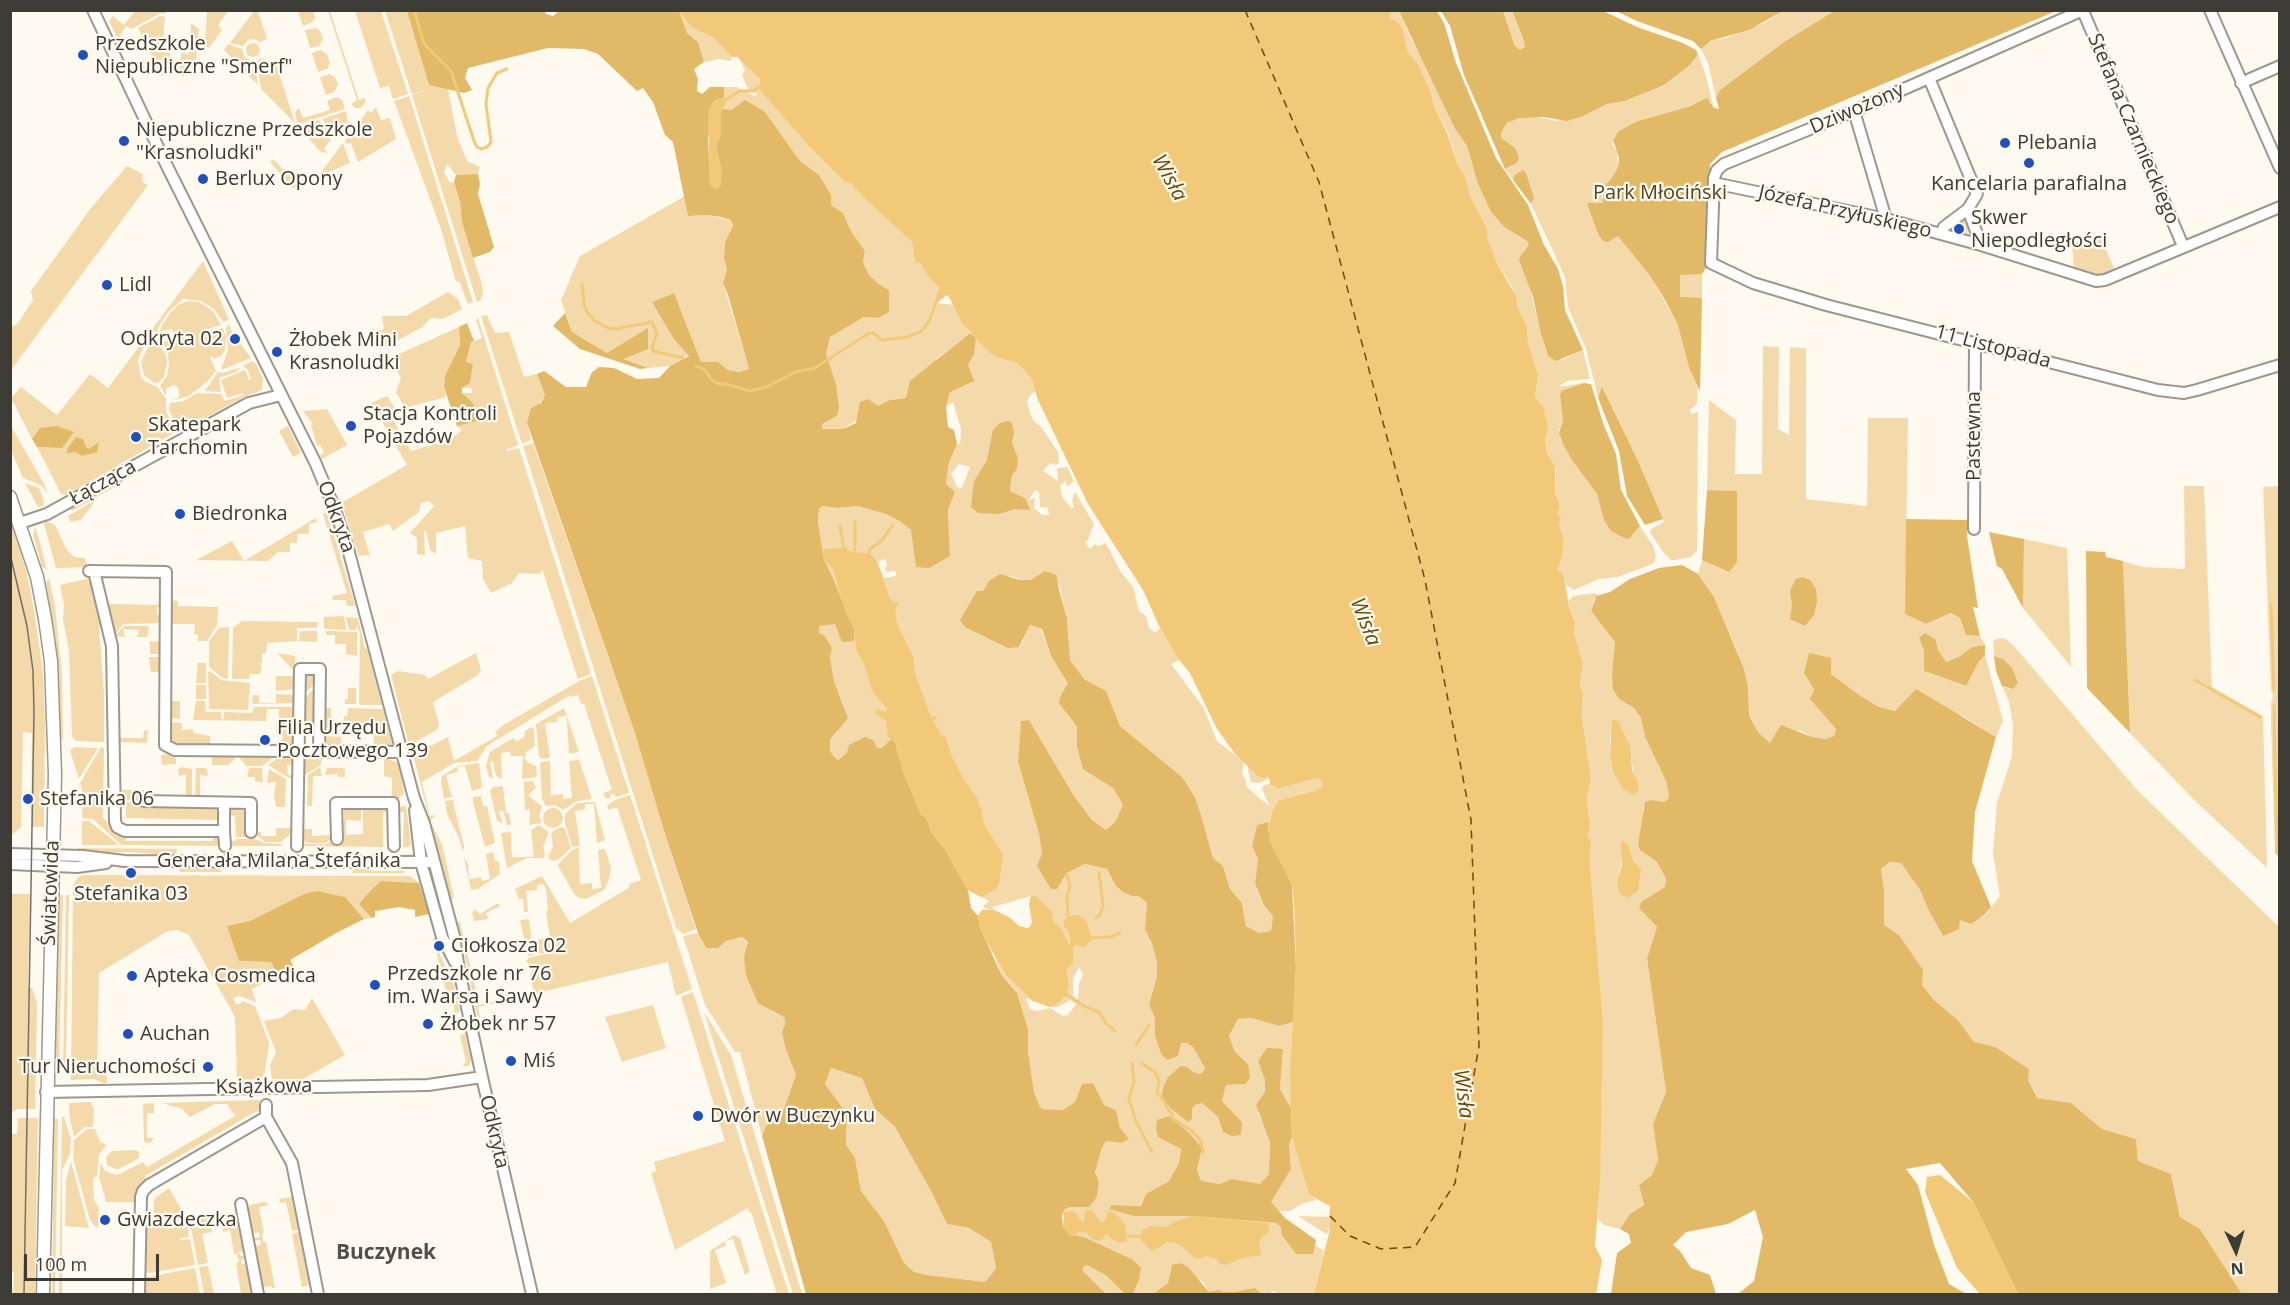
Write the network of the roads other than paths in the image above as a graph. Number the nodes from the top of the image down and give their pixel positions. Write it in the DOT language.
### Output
graph roads {
  1 [pos="93,10"];
  2 [pos="2210,10"];
  3 [pos="2083,11"];
  4 [pos="2280,66"];
  5 [pos="1929,78"];
  6 [pos="2241,83"];
  7 [pos="1854,111"];
  8 [pos="2280,168"];
  9 [pos="1714,183"];
  10 [pos="2280,207"];
  11 [pos="1968,208"];
  12 [pos="1886,219"];
  13 [pos="1941,234"];
  14 [pos="1981,245"];
  15 [pos="2183,246"];
  16 [pos="1975,343"];
  17 [pos="2280,365"];
  18 [pos="281,395"];
  19 [pos="10,497"];
  20 [pos="20,523"];
  21 [pos="1974,529"];
  22 [pos="298,751"];
  23 [pos="319,752"];
  24 [pos="403,752"];
  25 [pos="414,798"];
  26 [pos="144,801"];
  27 [pos="224,803"];
  28 [pos="224,831"];
  29 [pos="251,832"];
  30 [pos="336,839"];
  31 [pos="225,846"];
  32 [pos="297,846"];
  33 [pos="393,846"];
  34 [pos="10,854"];
  35 [pos="52,861"];
  36 [pos="421,862"];
  37 [pos="434,862"];
  38 [pos="10,864"];
  39 [pos="459,970"];
  40 [pos="482,1077"];
  41 [pos="46,1092"];
  42 [pos="266,1105"];
  43 [pos="266,1117"];
  44 [pos="242,1204"];
  45 [pos="43,1294"];
  46 [pos="139,1294"];
  47 [pos="258,1294"];
  48 [pos="318,1294"];
  49 [pos="531,1294"];
  1 -- 18 [label="street, Odkryta"];
  2 -- 6 [label="street"];
  3 -- 5 [label="street, Dziwożony"];
  3 -- 15 [label="street, Stefana Czarnieckiego"];
  4 -- 6 [label="street"];
  5 -- 7 [label="street, Dziwożony"];
  5 -- 11 [label="street"];
  6 -- 8 [label="street"];
  7 -- 9 [label="street, Dziwożony"];
  7 -- 12 [label="street"];
  9 -- 12 [label="street, Józefa Przyłuskiego"];
  9 -- 16 [label="street, 11 Listopada"];
  10 -- 15 [label="street, Józefa Przyłuskiego"];
  11 -- 13 [label="street"];
  11 -- 14 [label="street"];
  12 -- 13 [label="street, Józefa Przyłuskiego"];
  13 -- 14 [label="street, Józefa Przyłuskiego"];
  14 -- 15 [label="street, Józefa Przyłuskiego"];
  16 -- 17 [label="street, 11 Listopada"];
  16 -- 21 [label="street, Pastewna"];
  18 -- 20 [label="street, Łącząca"];
  18 -- 24 [label="street, Odkryta"];
  19 -- 20 [label="street, Światowida"];
  20 -- 35 [label="street, Światowida"];
  22 -- 23 [label="street"];
  22 -- 23 [label="street"];
  22 -- 28 [label="street"];
  22 -- 32 [label="street"];
  23 -- 24 [label="street"];
  24 -- 25 [label="street, Odkryta"];
  25 -- 36 [label="street, Odkryta"];
  25 -- 37 [label="street, Odkryta"];
  26 -- 27 [label="street"];
  27 -- 28 [label="street"];
  27 -- 29 [label="street"];
  28 -- 31 [label="street"];
  30 -- 33 [label="street"];
  34 -- 35 [label="street, Generała Milana Štefánika"];
  35 -- 36 [label="street, Generała Milana Štefánika"];
  35 -- 38 [label="street, Generała Milana Štefánika"];
  35 -- 41 [label="street, Światowida"];
  36 -- 37 [label="street, Generała Milana Štefánika"];
  36 -- 39 [label="street, Odkryta"];
  37 -- 39 [label="street, Odkryta"];
  39 -- 40 [label="street, Odkryta"];
  40 -- 41 [label="street, Książkowa"];
  40 -- 49 [label="street, Odkryta"];
  41 -- 45 [label="street, Światowida"];
  42 -- 43 [label="street"];
  43 -- 46 [label="street"];
  43 -- 48 [label="street"];
  44 -- 47 [label="street"];
}
